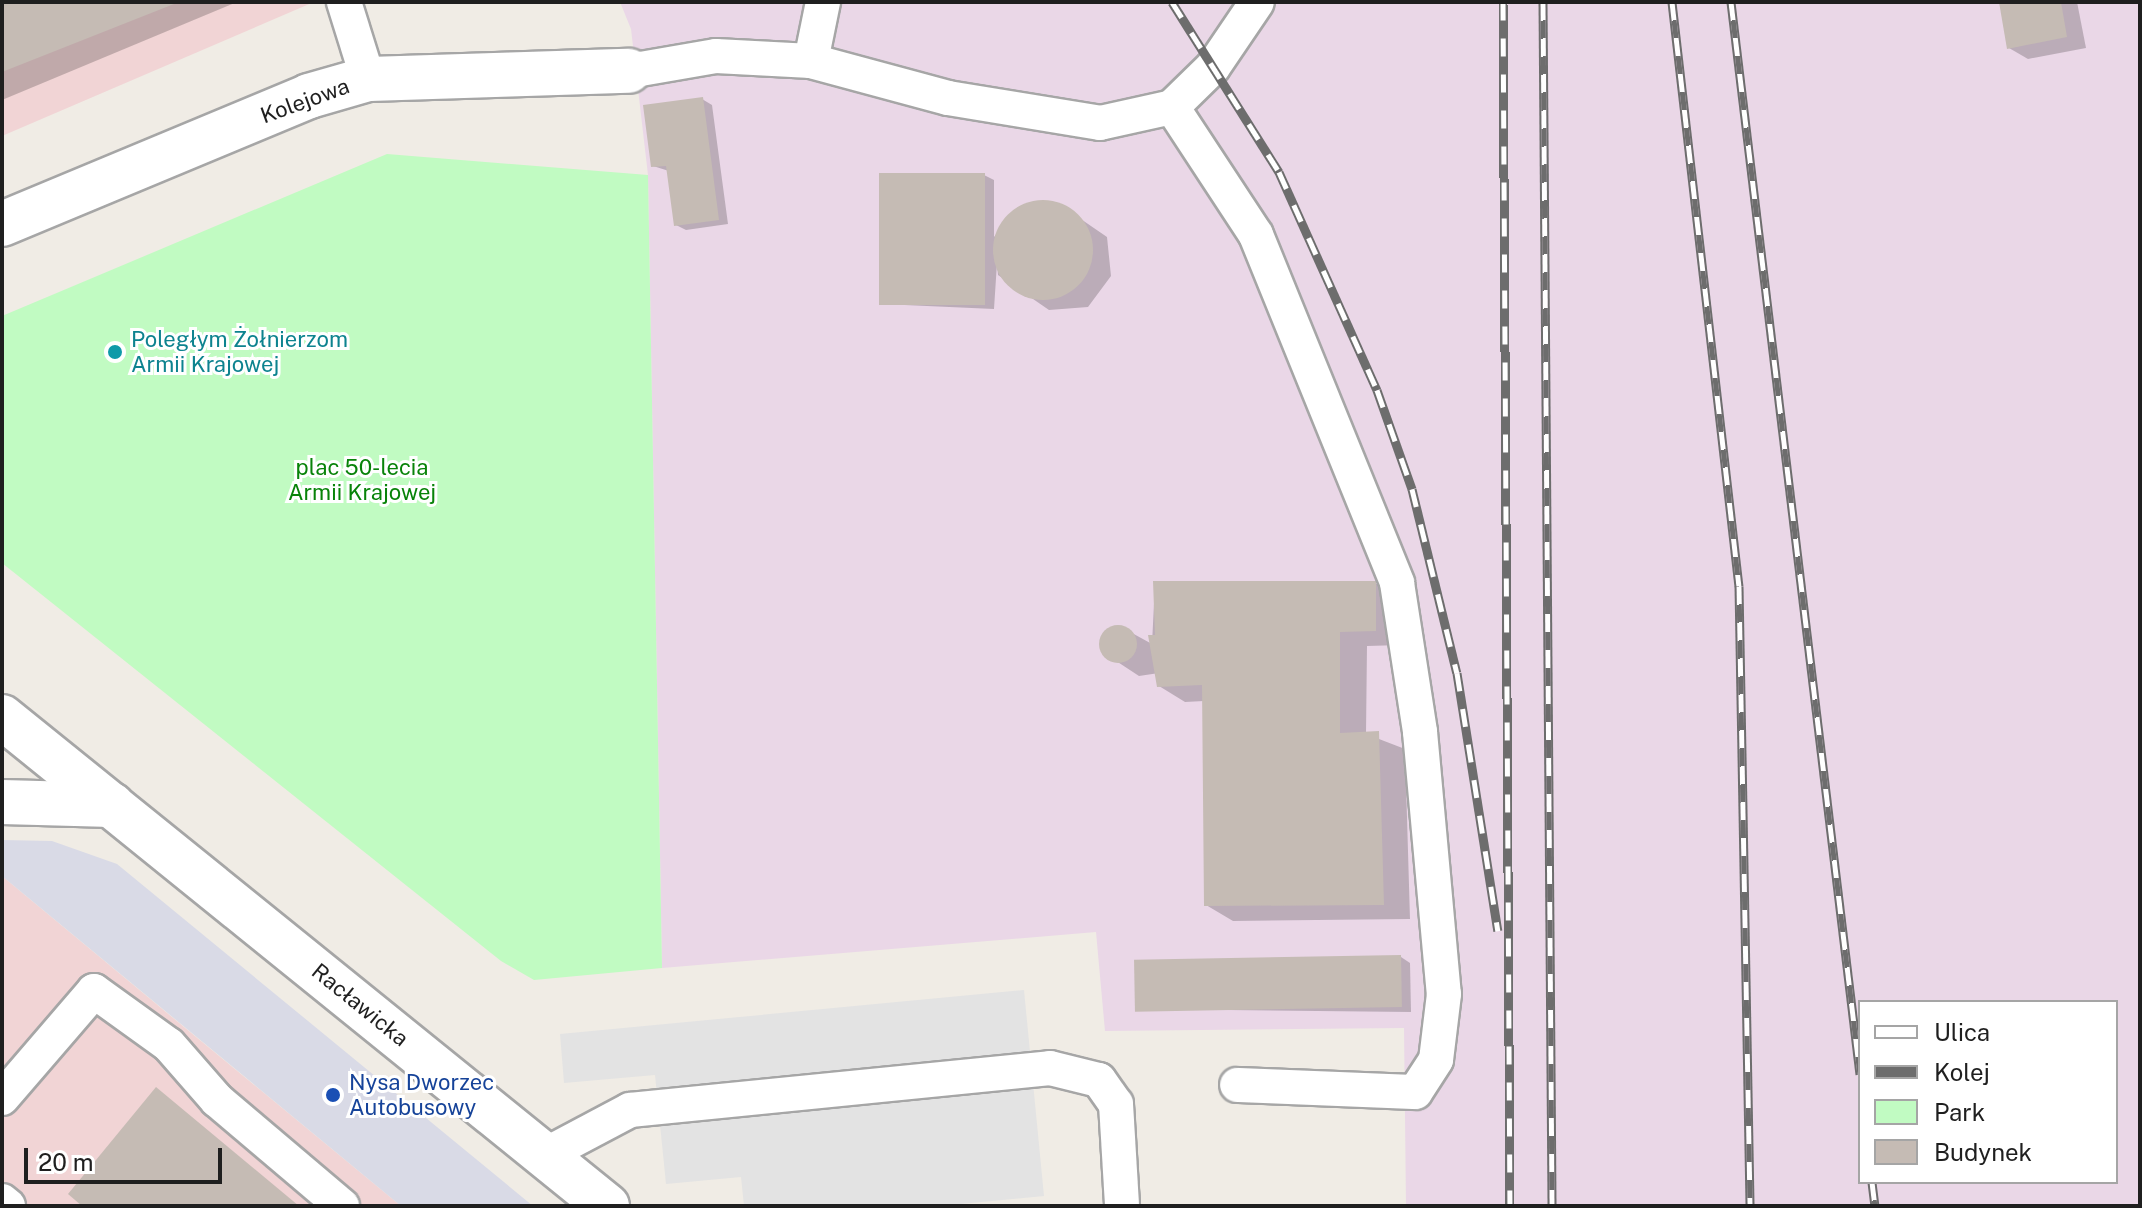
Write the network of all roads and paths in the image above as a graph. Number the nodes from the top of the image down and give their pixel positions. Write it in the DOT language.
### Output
graph roads {
  1 [pos="344,2"];
  2 [pos="823,2"];
  3 [pos="1257,2"];
  4 [pos="811,61"];
  5 [pos="629,71"];
  6 [pos="368,79"];
  7 [pos="1172,107"];
  8 [pos="2,224"];
  9 [pos="2,717"];
  10 [pos="2,802"];
  11 [pos="112,805"];
  12 [pos="1237,1085"];
  13 [pos="2,1098"];
  14 [pos="545,1155"];
  15 [pos="2,1201"];
  16 [pos="8,1206"];
  17 [pos="342,1206"];
  18 [pos="607,1206"];
  19 [pos="1122,1206"];
  1 -- 6 [label="lane"];
  2 -- 4 [label="lane"];
  3 -- 7 [label="lane"];
  4 -- 5 [label="lane"];
  4 -- 7 [label="lane"];
  5 -- 6 [label="street, Kolejowa"];
  6 -- 8 [label="street, Kolejowa"];
  7 -- 12 [label="lane"];
  9 -- 11 [label="street, Racławicka"];
  10 -- 11 [label="street"];
  11 -- 14 [label="street, Racławicka"];
  13 -- 17 [label="lane"];
  14 -- 18 [label="street, Racławicka"];
  14 -- 19 [label="lane"];
  15 -- 16 [label="lane"];
}
